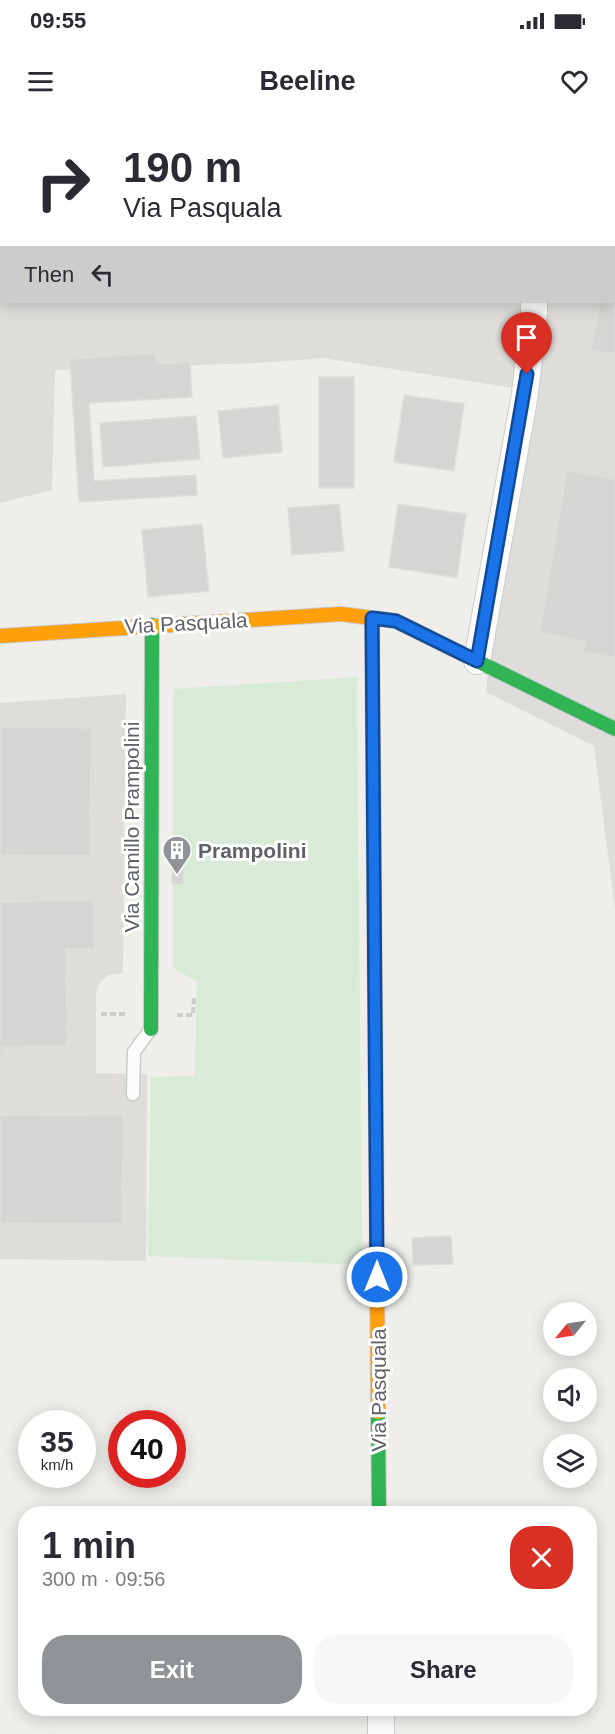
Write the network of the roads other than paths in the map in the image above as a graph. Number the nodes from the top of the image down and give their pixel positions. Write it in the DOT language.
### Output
graph roads {
  1 [pos="534,303"];
  2 [pos="372,618"];
  3 [pos="152,625"];
  4 [pos="0,636"];
  5 [pos="477,661"];
  6 [pos="615,729"];
  7 [pos="151,1029"];
  8 [pos="133,1095"];
  9 [pos="379,1506"];
  10 [pos="381,1716"];
  11 [pos="381,1734"];
  1 -- 5 [label="street"];
  2 -- 3 [label="street, Via Pasquala"];
  2 -- 5 [label="street, Via Pasquala"];
  2 -- 9 [label="street, Via Pasquala"];
  3 -- 4 [label="street, Via Pasquala"];
  3 -- 7 [label="street, Via Camillo Prampolini"];
  5 -- 6 [label="street, Via Pasquala"];
  7 -- 8 [label="lane"];
  10 -- 11 [label="street"];
}
